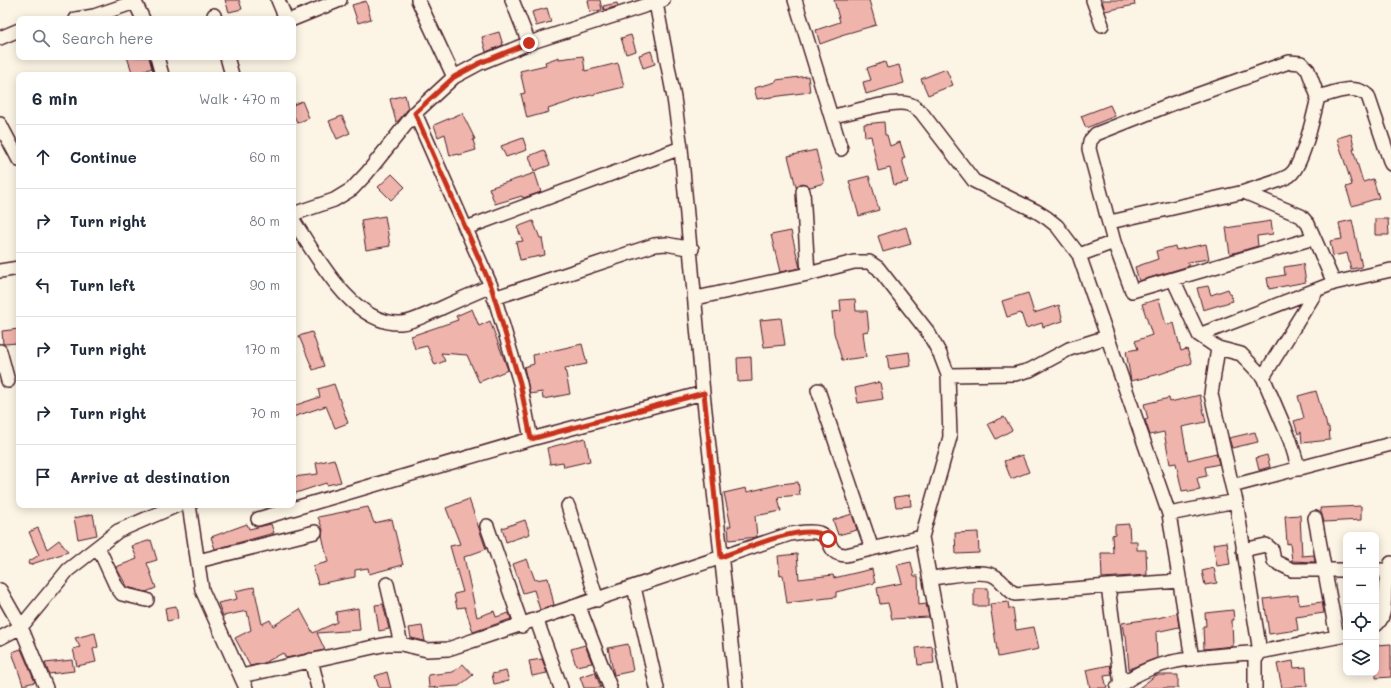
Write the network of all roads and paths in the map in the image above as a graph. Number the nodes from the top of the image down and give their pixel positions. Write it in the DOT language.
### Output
graph roads {
  1 [pos="278,0"];
  2 [pos="340,0"];
  3 [pos="418,0"];
  4 [pos="512,0"];
  5 [pos="795,0"];
  6 [pos="1093,0"];
  7 [pos="135,1"];
  8 [pos="659,2"];
  9 [pos="631,5"];
  10 [pos="94,16"];
  11 [pos="142,16"];
  12 [pos="285,16"];
  13 [pos="296,18"];
  14 [pos="1102,25"];
  15 [pos="16,31"];
  16 [pos="0,38"];
  17 [pos="529,43"];
  18 [pos="158,60"];
  19 [pos="228,60"];
  20 [pos="161,72"];
  21 [pos="231,72"];
  22 [pos="454,77"];
  23 [pos="1318,97"];
  24 [pos="415,113"];
  25 [pos="831,117"];
  26 [pos="0,124"];
  27 [pos="681,148"];
  28 [pos="841,149"];
  29 [pos="16,154"];
  30 [pos="1391,164"];
  31 [pos="803,191"];
  32 [pos="1244,192"];
  33 [pos="296,213"];
  34 [pos="1110,222"];
  35 [pos="296,224"];
  36 [pos="466,228"];
  37 [pos="1314,238"];
  38 [pos="1114,242"];
  39 [pos="692,249"];
  40 [pos="1079,255"];
  41 [pos="16,268"];
  42 [pos="1391,270"];
  43 [pos="0,271"];
  44 [pos="808,274"];
  45 [pos="1172,279"];
  46 [pos="1334,283"];
  47 [pos="1317,290"];
  48 [pos="493,292"];
  49 [pos="696,298"];
  50 [pos="1199,335"];
  51 [pos="1107,337"];
  52 [pos="1218,348"];
  53 [pos="0,351"];
  54 [pos="948,375"];
  55 [pos="1264,377"];
  56 [pos="8,381"];
  57 [pos="818,390"];
  58 [pos="704,393"];
  59 [pos="531,439"];
  60 [pos="1391,444"];
  61 [pos="1299,469"];
  62 [pos="1232,486"];
  63 [pos="1236,501"];
  64 [pos="568,506"];
  65 [pos="171,508"];
  66 [pos="189,508"];
  67 [pos="296,508"];
  68 [pos="296,508"];
  69 [pos="1169,514"];
  70 [pos="1315,518"];
  71 [pos="258,519"];
  72 [pos="487,526"];
  73 [pos="315,532"];
  74 [pos="922,536"];
  75 [pos="98,547"];
  76 [pos="872,549"];
  77 [pos="1243,550"];
  78 [pos="721,557"];
  79 [pos="198,561"];
  80 [pos="1391,562"];
  81 [pos="1325,570"];
  82 [pos="1343,570"];
  83 [pos="1379,570"];
  84 [pos="1391,570"];
  85 [pos="930,578"];
  86 [pos="1180,581"];
  87 [pos="387,584"];
  88 [pos="1108,586"];
  89 [pos="634,587"];
  90 [pos="0,590"];
  91 [pos="147,600"];
  92 [pos="597,600"];
  93 [pos="579,606"];
  94 [pos="537,621"];
  95 [pos="1379,623"];
  96 [pos="522,626"];
  97 [pos="21,627"];
  98 [pos="1341,636"];
  99 [pos="0,638"];
  100 [pos="401,644"];
  101 [pos="1260,652"];
  102 [pos="1192,659"];
  103 [pos="311,660"];
  104 [pos="241,676"];
  105 [pos="1119,686"];
  106 [pos="610,687"];
  107 [pos="46,688"];
  108 [pos="246,688"];
  109 [pos="318,688"];
  110 [pos="561,688"];
  111 [pos="657,688"];
  112 [pos="736,688"];
  113 [pos="950,688"];
  114 [pos="1255,688"];
  1 -- 12 [label="street"];
  2 -- 13 [label="street"];
  3 -- 22 [label="street"];
  4 -- 17 [label="street"];
  5 -- 25 [label="street"];
  6 -- 14 [label="street"];
  7 -- 10 [label="street"];
  7 -- 11 [label="street"];
  8 -- 9 [label="street"];
  8 -- 27 [label="street"];
  9 -- 17 [label="street"];
  15 -- 16 [label="street"];
  17 -- 22 [label="street"];
  18 -- 20 [label="street"];
  19 -- 21 [label="street"];
  22 -- 24 [label="street"];
  23 -- 30 [label="street"];
  23 -- 32 [label="street"];
  23 -- 34 [label="street"];
  24 -- 33 [label="street"];
  24 -- 36 [label="street"];
  25 -- 28 [label="street"];
  25 -- 40 [label="street"];
  26 -- 29 [label="street"];
  27 -- 36 [label="street"];
  27 -- 39 [label="street"];
  31 -- 44 [label="street"];
  32 -- 34 [label="street"];
  32 -- 37 [label="street"];
  34 -- 38 [label="street"];
  35 -- 48 [label="street"];
  36 -- 48 [label="street"];
  37 -- 45 [label="street"];
  37 -- 46 [label="street"];
  38 -- 40 [label="street"];
  38 -- 45 [label="street"];
  39 -- 48 [label="street"];
  39 -- 49 [label="street"];
  40 -- 51 [label="street"];
  41 -- 43 [label="street"];
  42 -- 46 [label="street"];
  44 -- 49 [label="street"];
  44 -- 54 [label="street"];
  45 -- 50 [label="street"];
  46 -- 47 [label="street"];
  47 -- 50 [label="street"];
  47 -- 55 [label="street"];
  48 -- 59 [label="street"];
  49 -- 58 [label="street"];
  50 -- 52 [label="street"];
  51 -- 54 [label="street"];
  51 -- 69 [label="street"];
  52 -- 55 [label="street"];
  52 -- 62 [label="street"];
  53 -- 56 [label="street"];
  54 -- 74 [label="street"];
  55 -- 61 [label="street"];
  57 -- 76 [label="street"];
  58 -- 59 [label="street"];
  58 -- 78 [label="street"];
  59 -- 67 [label="street"];
  60 -- 61 [label="street"];
  61 -- 62 [label="street"];
  62 -- 63 [label="street"];
  63 -- 69 [label="street"];
  63 -- 77 [label="street"];
  64 -- 92 [label="street"];
  65 -- 75 [label="street"];
  66 -- 79 [label="street"];
  68 -- 71 [label="street"];
  69 -- 86 [label="street"];
  70 -- 81 [label="street"];
  72 -- 96 [label="street"];
  73 -- 79 [label="street"];
  74 -- 76 [label="street"];
  74 -- 85 [label="street"];
  75 -- 91 [label="street"];
  75 -- 97 [label="street"];
  76 -- 78 [label="street"];
  77 -- 81 [label="street"];
  77 -- 101 [label="street"];
  78 -- 89 [label="street"];
  78 -- 112 [label="street"];
  79 -- 104 [label="street"];
  80 -- 84 [label="street"];
  81 -- 82 [label="street"];
  81 -- 98 [label="street"];
  83 -- 84 [label="street"];
  84 -- 95 [label="street"];
  85 -- 88 [label="street"];
  85 -- 113 [label="street"];
  86 -- 88 [label="street"];
  86 -- 102 [label="street"];
  87 -- 100 [label="street"];
  88 -- 105 [label="street"];
  89 -- 92 [label="street"];
  89 -- 111 [label="street"];
  90 -- 97 [label="street"];
  92 -- 93 [label="street"];
  93 -- 94 [label="street"];
  93 -- 106 [label="street"];
  94 -- 96 [label="street"];
  94 -- 110 [label="street"];
  96 -- 100 [label="street"];
  97 -- 99 [label="street"];
  97 -- 107 [label="street"];
  98 -- 101 [label="street"];
  100 -- 103 [label="street"];
  101 -- 102 [label="street"];
  101 -- 114 [label="street"];
  102 -- 105 [label="street"];
  103 -- 104 [label="street"];
  103 -- 109 [label="street"];
  104 -- 108 [label="street"];
}
